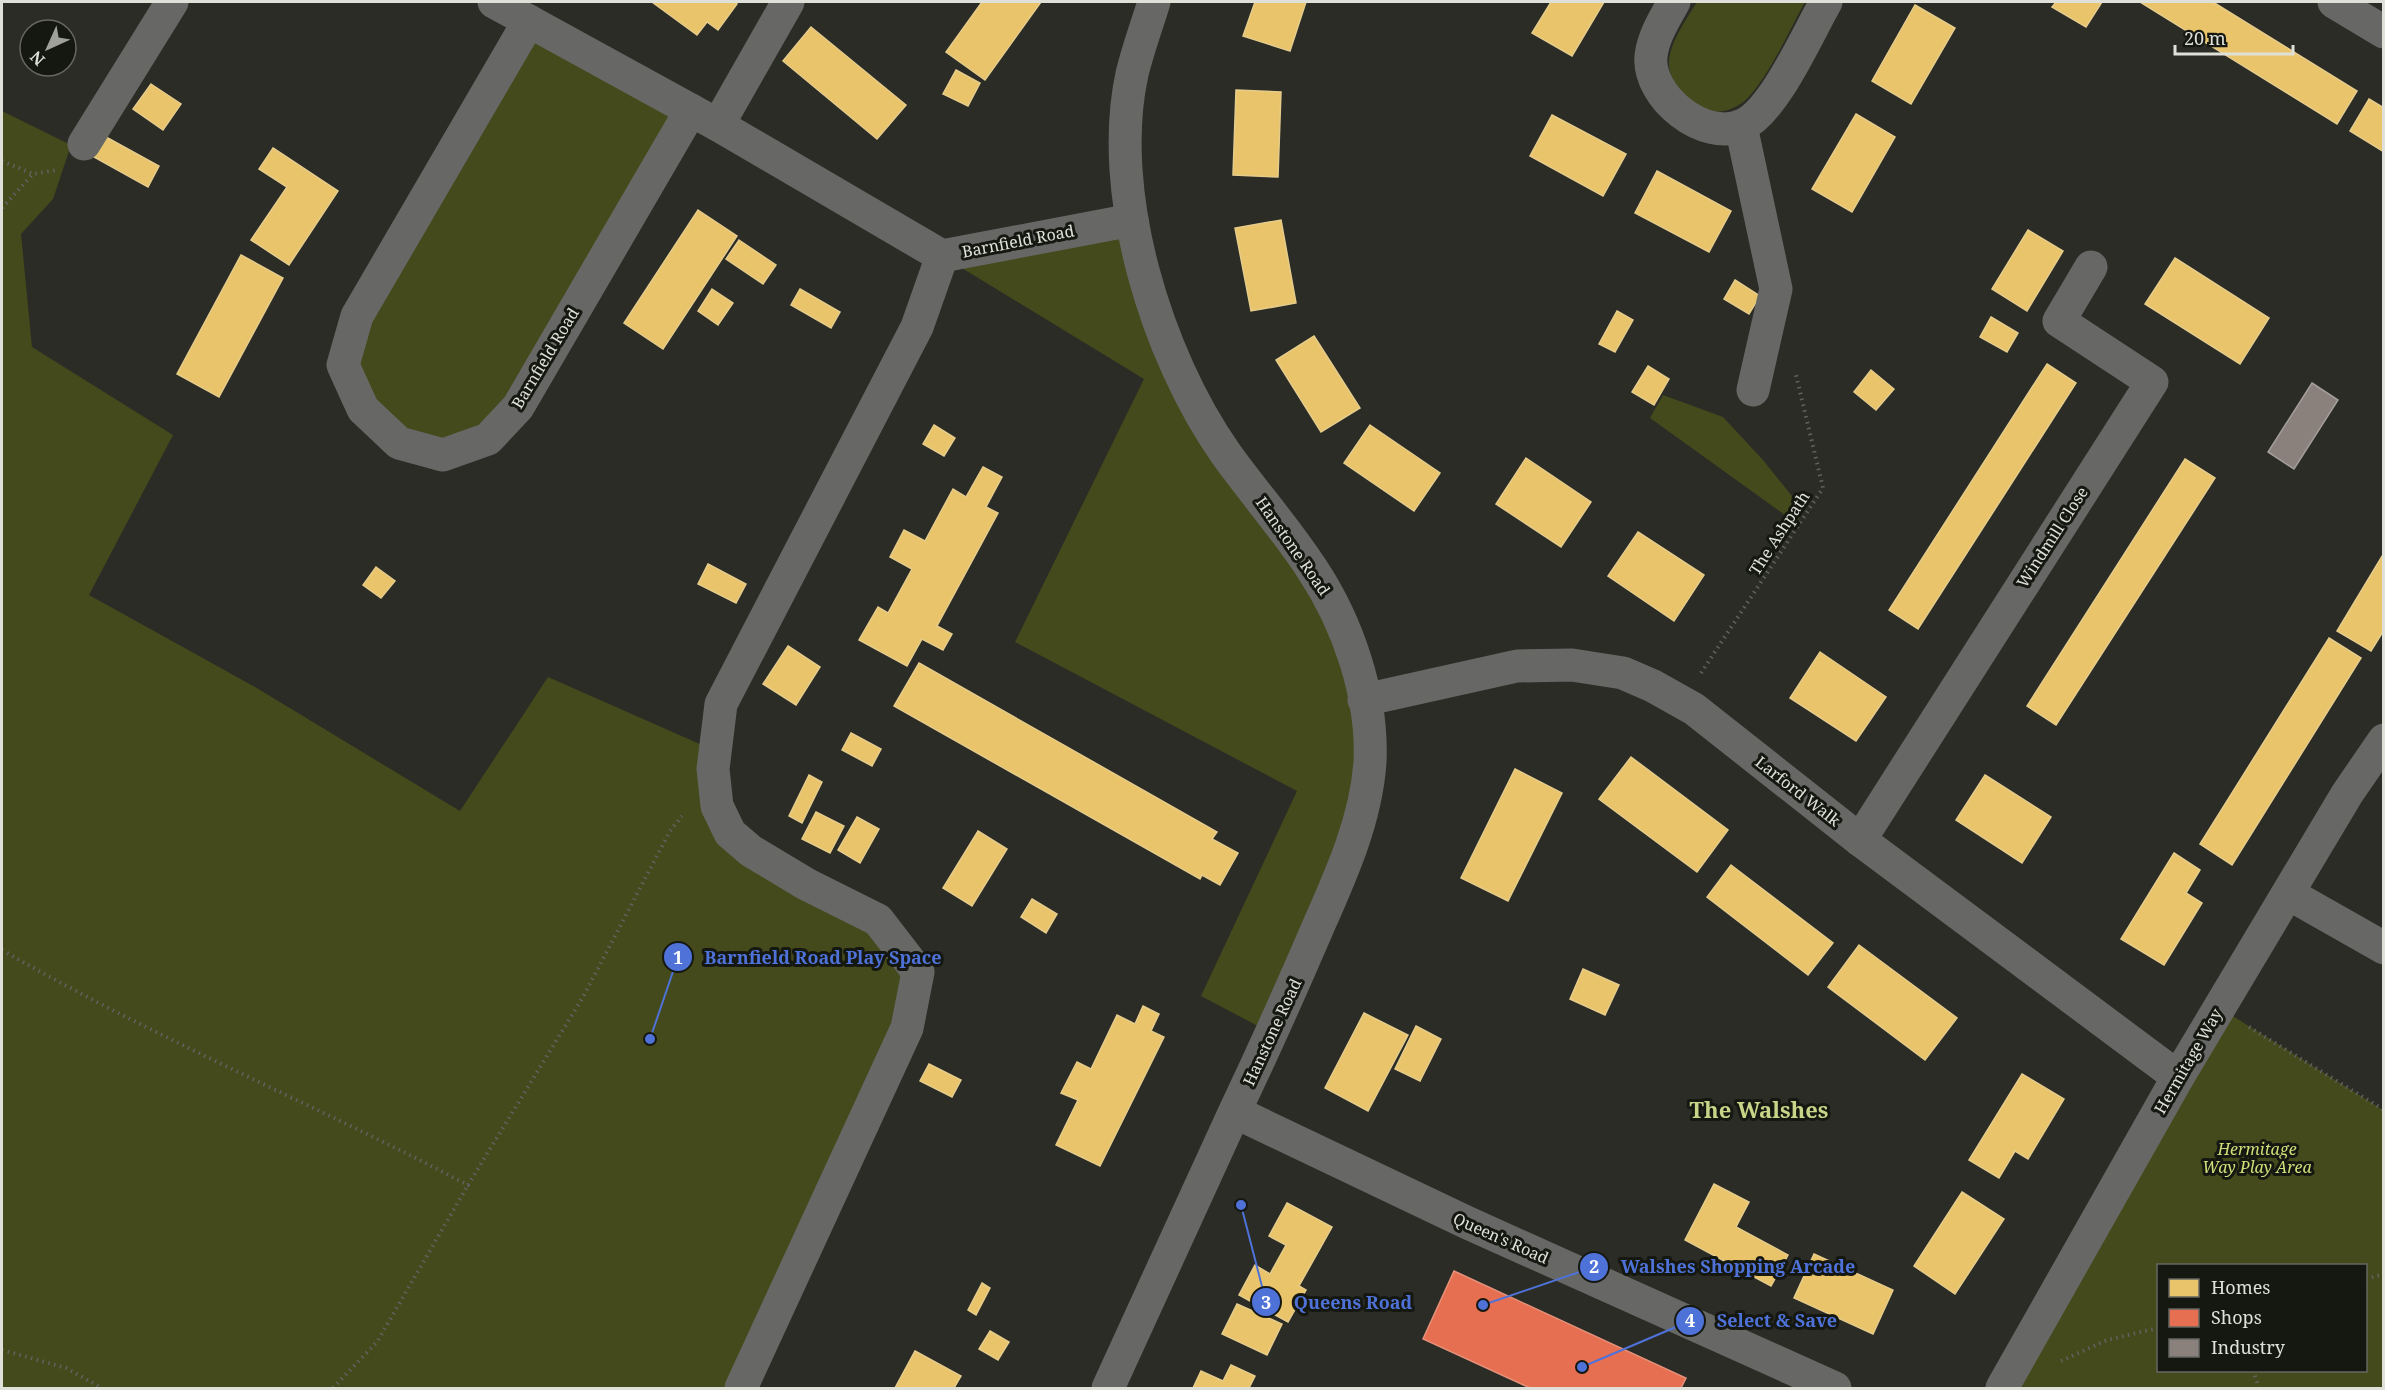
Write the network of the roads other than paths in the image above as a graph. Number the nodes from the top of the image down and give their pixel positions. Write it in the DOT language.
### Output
graph roads {
  1 [pos="172,2"];
  2 [pos="494,2"];
  3 [pos="788,2"];
  4 [pos="1154,2"];
  5 [pos="1674,2"];
  6 [pos="1826,2"];
  7 [pos="2334,2"];
  8 [pos="529,21"];
  9 [pos="2384,32"];
  10 [pos="704,118"];
  11 [pos="1741,126"];
  12 [pos="84,144"];
  13 [pos="1132,220"];
  14 [pos="942,256"];
  15 [pos="2091,267"];
  16 [pos="1752,390"];
  17 [pos="1364,700"];
  18 [pos="2384,740"];
  19 [pos="1860,840"];
  20 [pos="2289,894"];
  21 [pos="2384,948"];
  22 [pos="2178,1077"];
  23 [pos="1234,1112"];
  24 [pos="741,1389"];
  25 [pos="1108,1389"];
  26 [pos="1836,1389"];
  27 [pos="2002,1389"];
  1 -- 12 [label="street"];
  2 -- 8 [label="street, Barnfield Road"];
  3 -- 10 [label="street"];
  4 -- 13 [label="street, Hanstone Road"];
  5 -- 11 [label="street"];
  6 -- 11 [label="street"];
  7 -- 9 [label="street"];
  8 -- 10 [label="street, Barnfield Road"];
  8 -- 10 [label="street, Barnfield Road"];
  10 -- 14 [label="street, Barnfield Road"];
  11 -- 16 [label="street"];
  13 -- 14 [label="street, Barnfield Road"];
  13 -- 17 [label="street, Hanstone Road"];
  14 -- 24 [label="street"];
  15 -- 19 [label="street, Windmill Close"];
  17 -- 19 [label="street, Larford Walk"];
  17 -- 23 [label="street, Hanstone Road"];
  18 -- 20 [label="street, Hermitage Way"];
  19 -- 22 [label="street, Larford Walk"];
  20 -- 21 [label="street"];
  20 -- 22 [label="street, Hermitage Way"];
  22 -- 27 [label="street, Hermitage Way"];
  23 -- 25 [label="street, Hanstone Road"];
  23 -- 26 [label="street, Queen's Road"];
}
